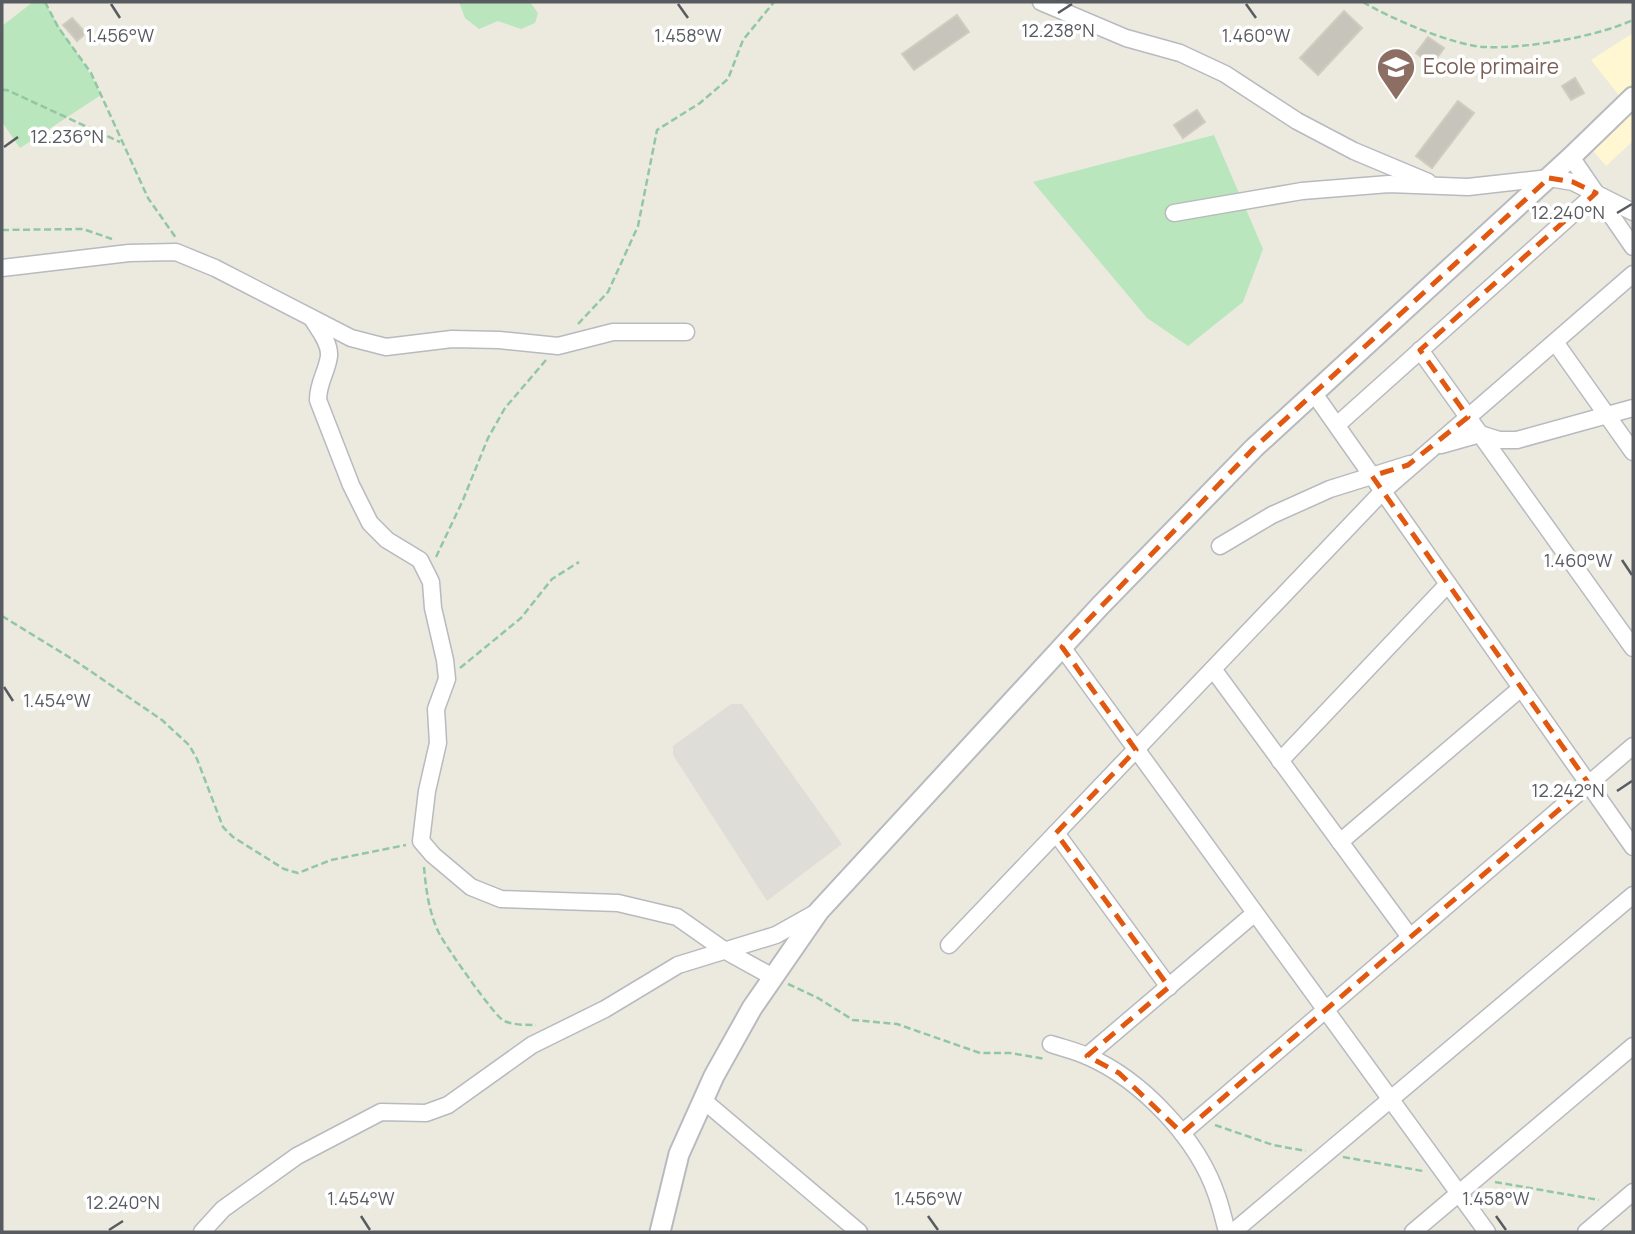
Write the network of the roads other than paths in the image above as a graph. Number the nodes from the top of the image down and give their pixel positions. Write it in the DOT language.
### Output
graph roads {
  1 [pos="1041,2"];
  2 [pos="1633,97"];
  3 [pos="1571,157"];
  4 [pos="1549,177"];
  5 [pos="1437,186"];
  6 [pos="1596,193"];
  7 [pos="1633,212"];
  8 [pos="1174,213"];
  9 [pos="1633,247"];
  10 [pos="2,268"];
  11 [pos="1633,274"];
  12 [pos="313,320"];
  13 [pos="686,332"];
  14 [pos="1555,342"];
  15 [pos="1420,350"];
  16 [pos="1313,392"];
  17 [pos="1633,408"];
  18 [pos="1607,416"];
  19 [pos="1468,417"];
  20 [pos="1337,425"];
  21 [pos="1480,434"];
  22 [pos="1633,452"];
  23 [pos="1427,453"];
  24 [pos="1372,476"];
  25 [pos="1383,491"];
  26 [pos="1220,546"];
  27 [pos="1448,584"];
  28 [pos="1062,647"];
  29 [pos="1633,648"];
  30 [pos="1213,669"];
  31 [pos="1521,688"];
  32 [pos="1633,746"];
  33 [pos="1136,750"];
  34 [pos="1280,761"];
  35 [pos="1589,784"];
  36 [pos="1056,833"];
  37 [pos="1340,842"];
  38 [pos="1633,847"];
  39 [pos="1633,895"];
  40 [pos="820,911"];
  41 [pos="1255,913"];
  42 [pos="1410,937"];
  43 [pos="949,945"];
  44 [pos="724,950"];
  45 [pos="773,976"];
  46 [pos="1169,987"];
  47 [pos="1326,1010"];
  48 [pos="1051,1044"];
  49 [pos="1633,1046"];
  50 [pos="1087,1056"];
  51 [pos="703,1100"];
  52 [pos="1391,1100"];
  53 [pos="1182,1133"];
  54 [pos="1633,1192"];
  55 [pos="1459,1194"];
  56 [pos="202,1232"];
  57 [pos="660,1232"];
  58 [pos="859,1232"];
  59 [pos="1227,1232"];
  60 [pos="1233,1232"];
  61 [pos="1413,1232"];
  62 [pos="1487,1232"];
  63 [pos="1587,1232"];
  1 -- 5 [label="street"];
  2 -- 3 [label="street"];
  3 -- 4 [label="street"];
  3 -- 6 [label="street"];
  4 -- 5 [label="street"];
  4 -- 6 [label="street"];
  4 -- 16 [label="street"];
  5 -- 8 [label="street"];
  6 -- 7 [label="street"];
  6 -- 9 [label="street"];
  6 -- 15 [label="street"];
  10 -- 12 [label="street"];
  11 -- 14 [label="street"];
  12 -- 13 [label="street"];
  12 -- 44 [label="street"];
  14 -- 18 [label="street"];
  14 -- 19 [label="street"];
  15 -- 19 [label="street"];
  15 -- 20 [label="street"];
  16 -- 20 [label="street"];
  16 -- 28 [label="street"];
  17 -- 18 [label="street"];
  18 -- 21 [label="street"];
  18 -- 22 [label="street"];
  19 -- 21 [label="street"];
  19 -- 23 [label="street"];
  20 -- 24 [label="street"];
  21 -- 23 [label="street"];
  21 -- 29 [label="street"];
  23 -- 24 [label="street"];
  23 -- 25 [label="street"];
  24 -- 25 [label="street"];
  24 -- 26 [label="street"];
  25 -- 27 [label="street"];
  25 -- 30 [label="street"];
  27 -- 31 [label="street"];
  27 -- 34 [label="street"];
  28 -- 33 [label="street"];
  28 -- 40 [label="street"];
  30 -- 33 [label="street"];
  30 -- 34 [label="street"];
  31 -- 35 [label="street"];
  31 -- 37 [label="street"];
  32 -- 35 [label="street"];
  33 -- 36 [label="street"];
  33 -- 41 [label="street"];
  34 -- 37 [label="street"];
  35 -- 38 [label="street"];
  35 -- 42 [label="street"];
  36 -- 43 [label="street"];
  36 -- 46 [label="street"];
  37 -- 42 [label="street"];
  39 -- 52 [label="street"];
  40 -- 44 [label="street"];
  40 -- 45 [label="street"];
  41 -- 46 [label="street"];
  41 -- 47 [label="street"];
  42 -- 47 [label="street"];
  44 -- 45 [label="street"];
  44 -- 56 [label="street"];
  45 -- 51 [label="street"];
  46 -- 50 [label="street"];
  47 -- 52 [label="street"];
  47 -- 53 [label="street"];
  48 -- 50 [label="street"];
  49 -- 55 [label="street"];
  50 -- 53 [label="street"];
  51 -- 57 [label="street"];
  51 -- 58 [label="street"];
  52 -- 55 [label="street"];
  52 -- 60 [label="street"];
  53 -- 59 [label="street"];
  54 -- 63 [label="street"];
  55 -- 61 [label="street"];
  55 -- 62 [label="street"];
}
